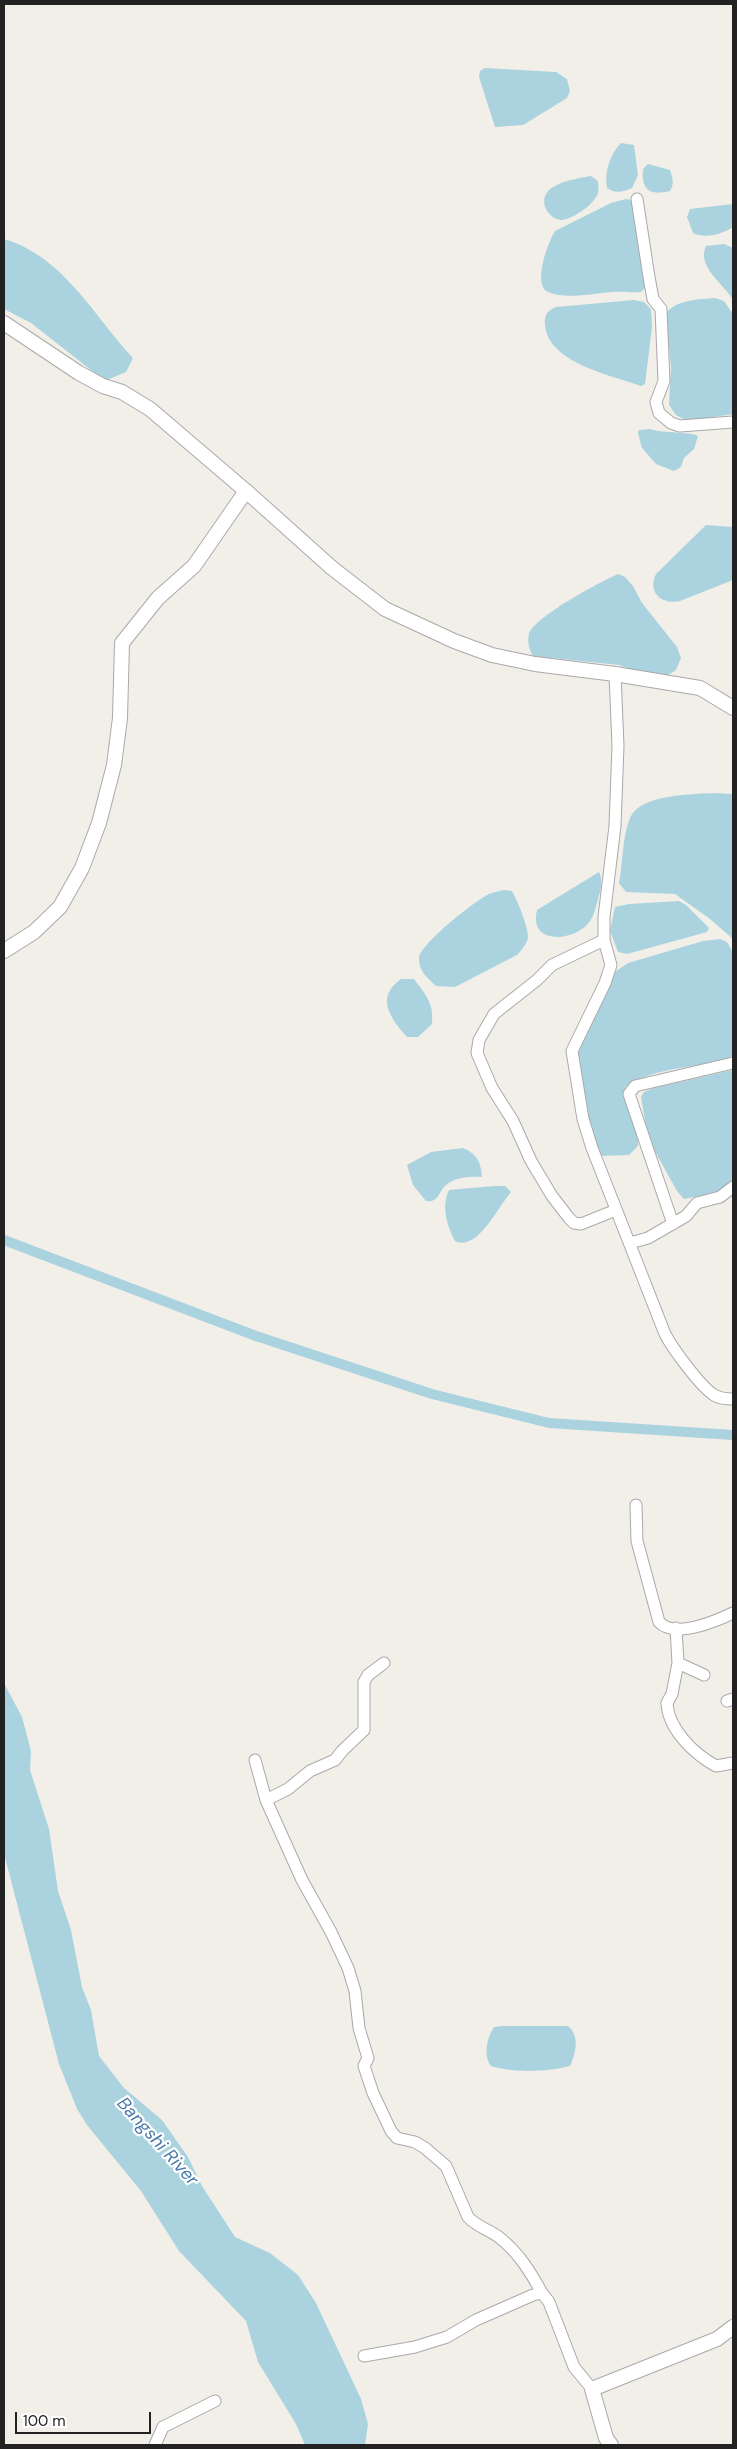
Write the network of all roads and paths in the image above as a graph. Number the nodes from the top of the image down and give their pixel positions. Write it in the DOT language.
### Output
graph roads {
  1 [pos="637,199"];
  2 [pos="4,323"];
  3 [pos="733,422"];
  4 [pos="246,491"];
  5 [pos="615,674"];
  6 [pos="733,708"];
  7 [pos="604,940"];
  8 [pos="4,951"];
  9 [pos="733,1062"];
  10 [pos="733,1187"];
  11 [pos="616,1210"];
  12 [pos="673,1224"];
  13 [pos="630,1243"];
  14 [pos="733,1399"];
  15 [pos="636,1505"];
  16 [pos="733,1614"];
  17 [pos="676,1628"];
  18 [pos="384,1663"];
  19 [pos="678,1663"];
  20 [pos="704,1675"];
  21 [pos="255,1760"];
  22 [pos="733,1763"];
  23 [pos="266,1800"];
  24 [pos="542,2293"];
  25 [pos="733,2327"];
  26 [pos="364,2356"];
  27 [pos="592,2389"];
  28 [pos="215,2401"];
  29 [pos="155,2445"];
  30 [pos="611,2445"];
  1 -- 3 [label="street"];
  2 -- 4 [label="street"];
  4 -- 5 [label="street"];
  4 -- 8 [label="street"];
  5 -- 6 [label="street"];
  5 -- 7 [label="street"];
  7 -- 11 [label="street"];
  7 -- 11 [label="street"];
  9 -- 12 [label="street"];
  10 -- 12 [label="street"];
  11 -- 13 [label="street"];
  12 -- 13 [label="street"];
  13 -- 14 [label="street"];
  15 -- 17 [label="street"];
  16 -- 17 [label="street"];
  17 -- 19 [label="street"];
  18 -- 23 [label="street"];
  19 -- 20 [label="street"];
  19 -- 22 [label="street"];
  21 -- 23 [label="street"];
  23 -- 24 [label="street"];
  24 -- 26 [label="street"];
  24 -- 27 [label="street"];
  25 -- 27 [label="street"];
  27 -- 30 [label="street"];
  28 -- 29 [label="street"];
}
